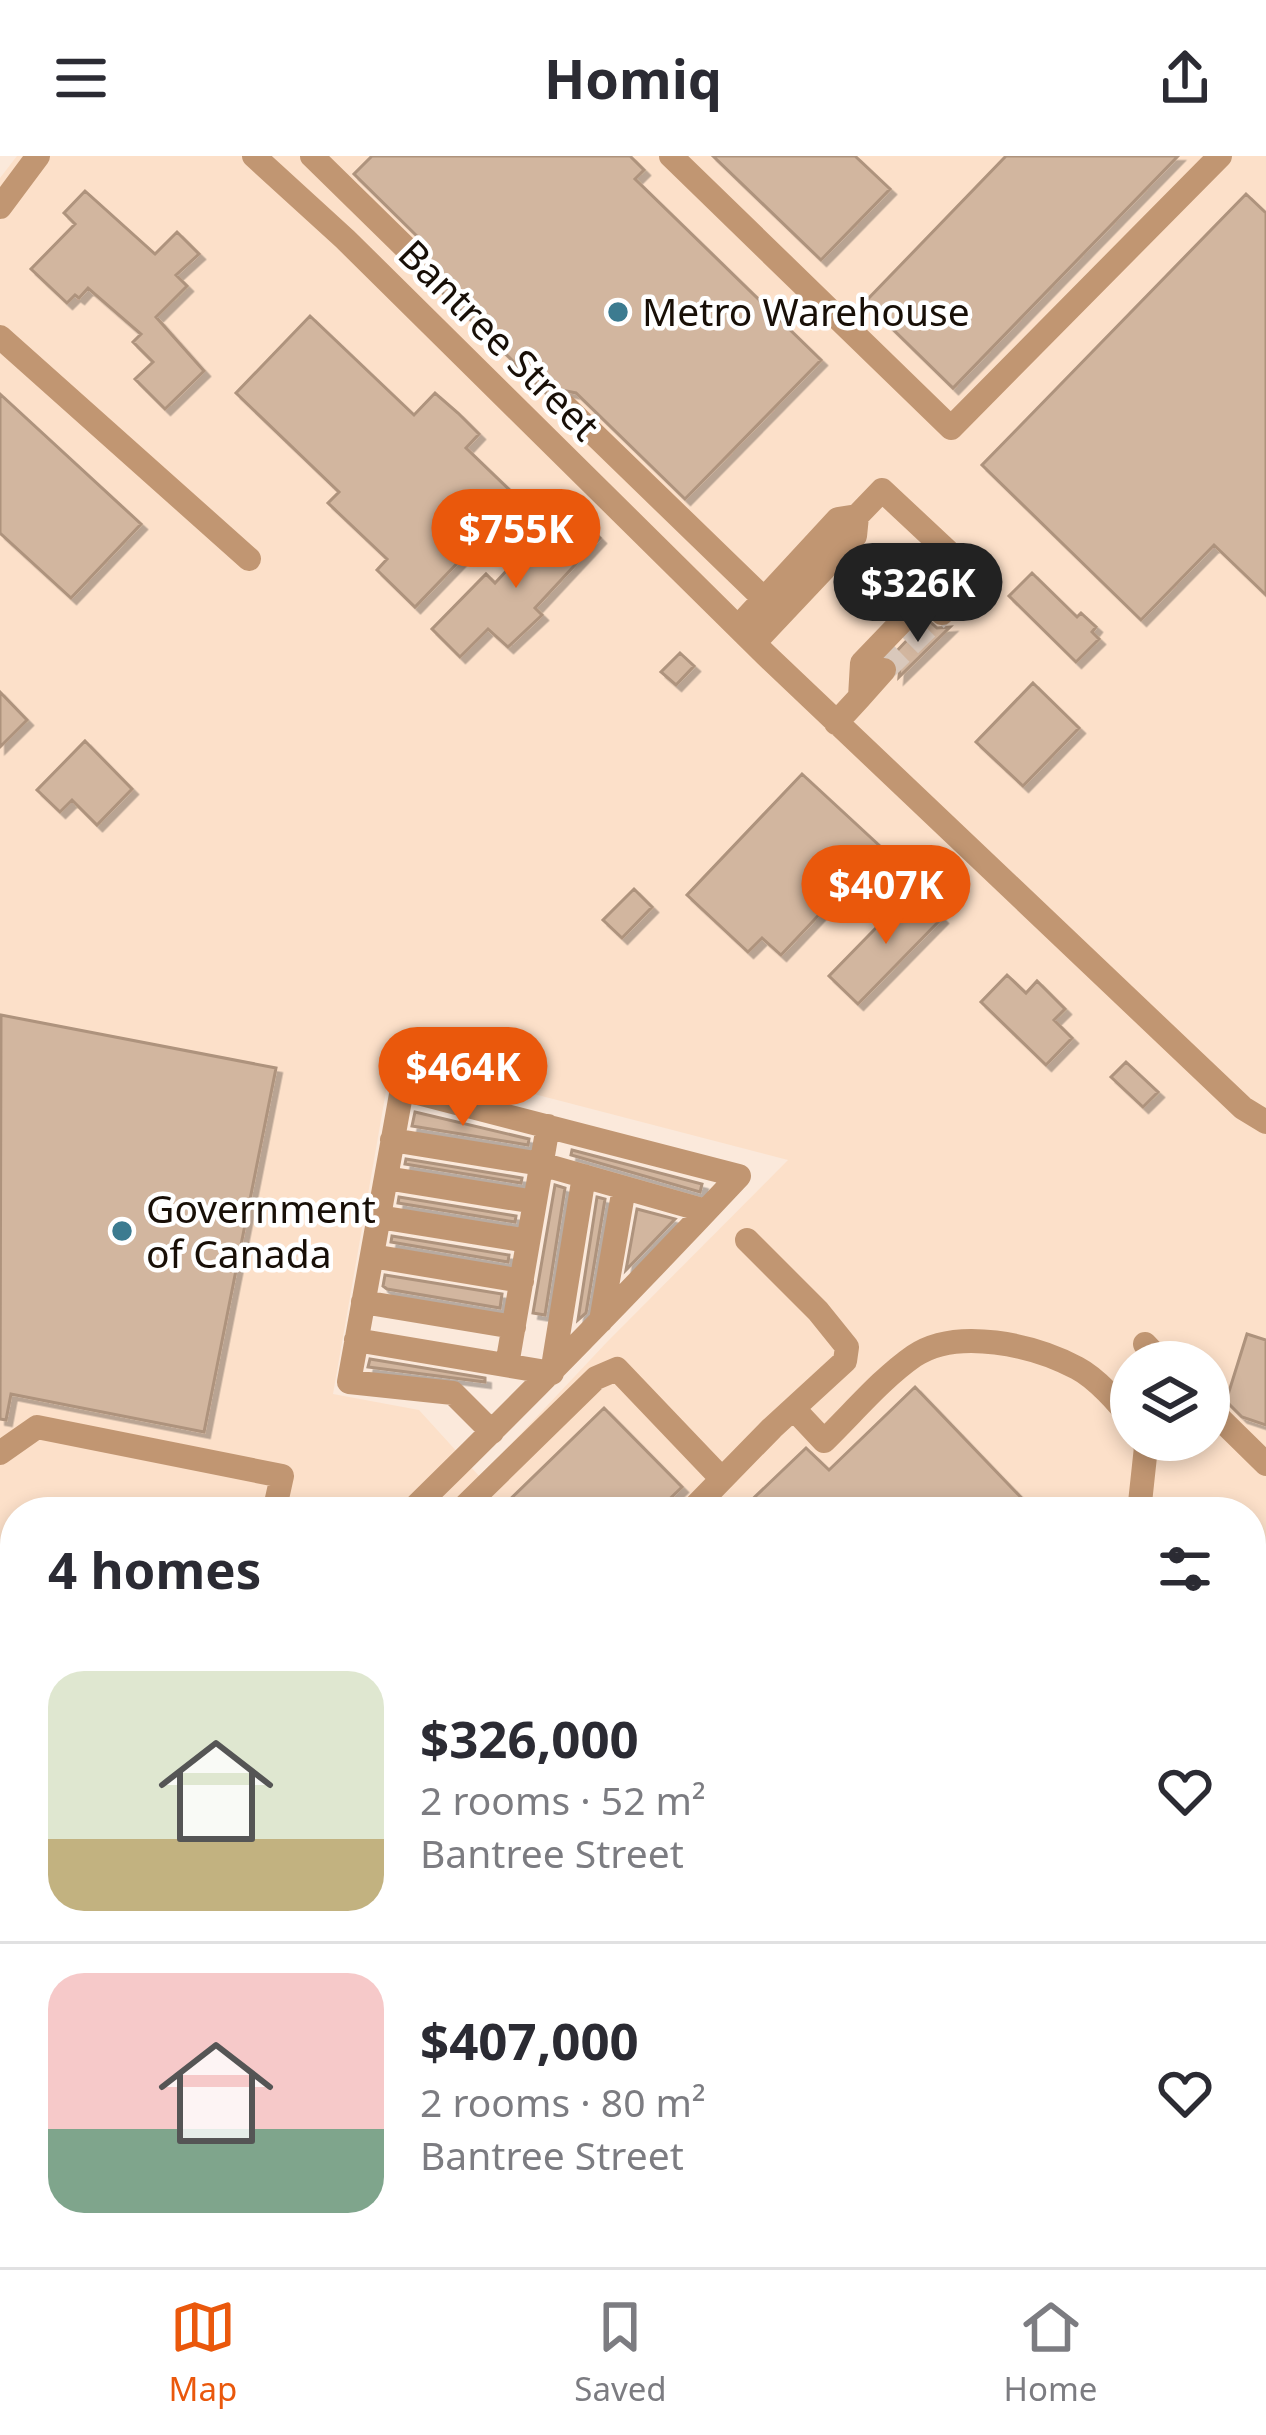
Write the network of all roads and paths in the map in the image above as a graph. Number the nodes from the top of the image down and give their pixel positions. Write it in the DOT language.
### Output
graph roads {
  1 [pos="38,156"];
  2 [pos="312,156"];
  3 [pos="670,156"];
  4 [pos="1220,156"];
  5 [pos="265,160"];
  6 [pos="0,207"];
  7 [pos="409,250"];
  8 [pos="0,337"];
  9 [pos="565,406"];
  10 [pos="857,517"];
  11 [pos="249,559"];
  12 [pos="948,575"];
  13 [pos="764,598"];
  14 [pos="942,613"];
  15 [pos="747,634"];
  16 [pos="884,670"];
  17 [pos="860,697"];
  18 [pos="836,723"];
  19 [pos="1266,1122"];
  20 [pos="548,1126"];
  21 [pos="392,1140"];
  22 [pos="541,1164"];
  23 [pos="584,1177"];
  24 [pos="386,1178"];
  25 [pos="625,1188"];
  26 [pos="535,1202"];
  27 [pos="706,1211"];
  28 [pos="379,1217"];
  29 [pos="747,1240"];
  30 [pos="528,1241"];
  31 [pos="372,1256"];
  32 [pos="522,1281"];
  33 [pos="363,1302"];
  34 [pos="600,1323"];
  35 [pos="514,1327"];
  36 [pos="356,1340"];
  37 [pos="508,1365"];
  38 [pos="552,1373"];
  39 [pos="1110,1399"];
  40 [pos="794,1409"];
  41 [pos="1230,1429"];
  42 [pos="492,1432"];
  43 [pos="0,1453"];
  44 [pos="1144,1461"];
  45 [pos="1266,1464"];
  46 [pos="722,1480"];
  47 [pos="277,1497"];
  48 [pos="425,1497"];
  49 [pos="474,1497"];
  50 [pos="705,1497"];
  51 [pos="1140,1497"];
  1 -- 6 [label="street"];
  2 -- 7 [label="street"];
  3 -- 4 [label="street"];
  5 -- 15 [label="street, Bantree Street"];
  8 -- 11 [label="street"];
  9 -- 13 [label="street"];
  10 -- 12 [label="street"];
  10 -- 13 [label="street"];
  10 -- 15 [label="street"];
  12 -- 14 [label="street"];
  12 -- 17 [label="street"];
  13 -- 15 [label="street"];
  15 -- 18 [label="street, Bantree Street"];
  16 -- 17 [label="street"];
  17 -- 18 [label="street"];
  18 -- 19 [label="street, Bantree Street"];
  20 -- 21 [label="street"];
  20 -- 22 [label="street"];
  20 -- 27 [label="street"];
  21 -- 22 [label="street"];
  21 -- 24 [label="street"];
  22 -- 23 [label="street"];
  22 -- 26 [label="street"];
  23 -- 25 [label="street"];
  23 -- 38 [label="street"];
  24 -- 26 [label="street"];
  24 -- 28 [label="street"];
  25 -- 27 [label="street"];
  25 -- 34 [label="street"];
  26 -- 30 [label="street"];
  27 -- 34 [label="street"];
  28 -- 30 [label="street"];
  28 -- 31 [label="street"];
  29 -- 40 [label="street"];
  30 -- 32 [label="street"];
  31 -- 32 [label="street"];
  31 -- 33 [label="street"];
  32 -- 35 [label="street"];
  33 -- 35 [label="street"];
  33 -- 36 [label="street"];
  34 -- 38 [label="street"];
  35 -- 37 [label="street"];
  36 -- 37 [label="street"];
  36 -- 42 [label="street"];
  37 -- 38 [label="street"];
  38 -- 42 [label="street"];
  39 -- 40 [label="street"];
  40 -- 46 [label="street"];
  41 -- 45 [label="street"];
  42 -- 48 [label="street"];
  43 -- 47 [label="street"];
  44 -- 51 [label="street"];
  46 -- 49 [label="street"];
  46 -- 50 [label="street"];
}
